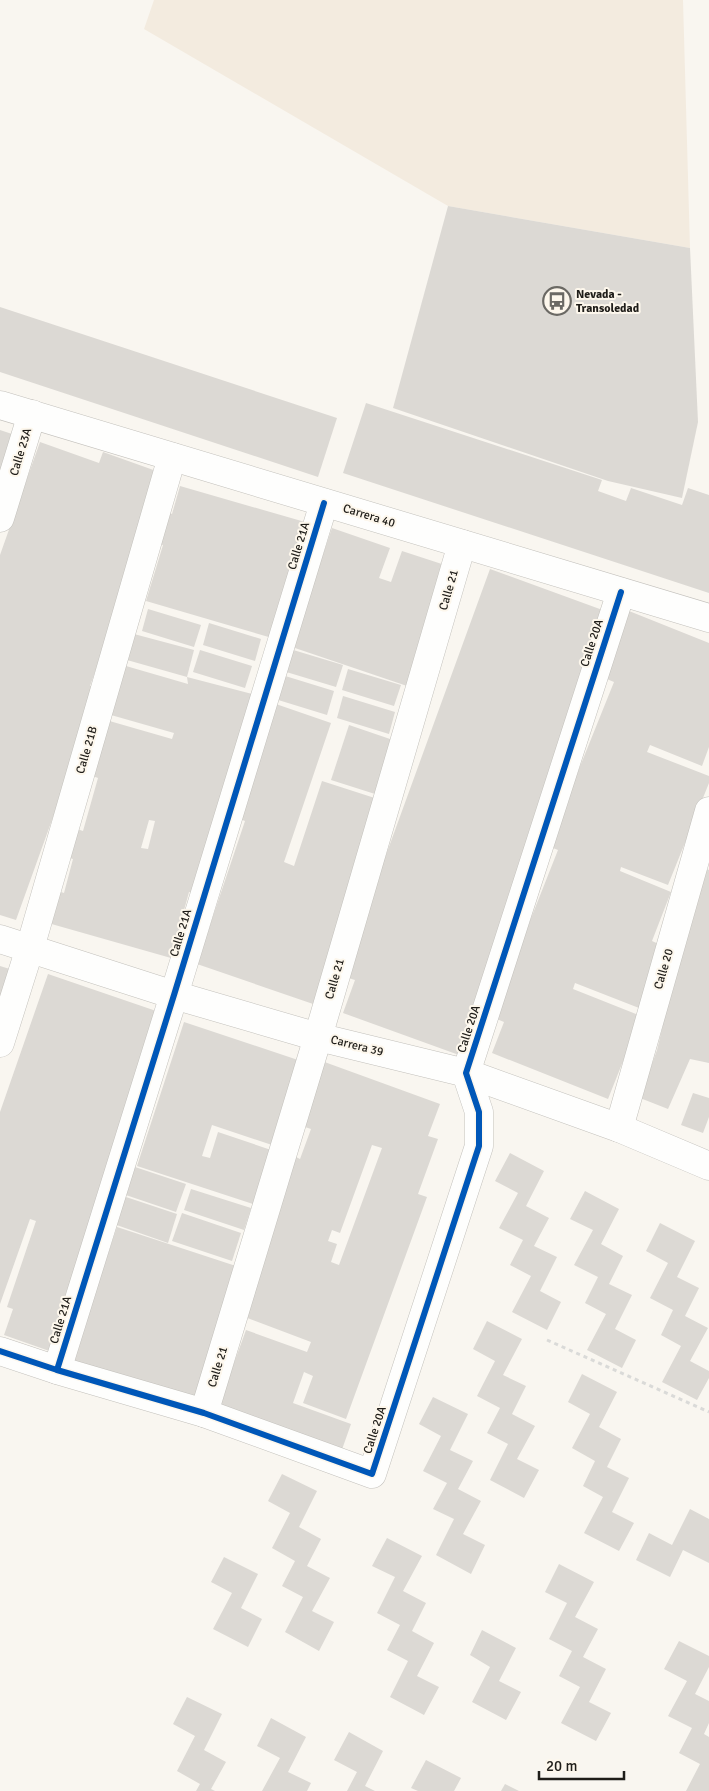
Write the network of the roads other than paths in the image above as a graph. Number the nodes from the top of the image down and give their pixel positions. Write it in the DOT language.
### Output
graph roads {
  1 [pos="0,405"];
  2 [pos="32,414"];
  3 [pos="172,457"];
  4 [pos="324,502"];
  5 [pos="0,518"];
  6 [pos="462,544"];
  7 [pos="620,592"];
  8 [pos="709,618"];
  9 [pos="709,811"];
  10 [pos="0,939"];
  11 [pos="30,948"];
  12 [pos="174,995"];
  13 [pos="318,1037"];
  14 [pos="0,1043"];
  15 [pos="466,1073"];
  16 [pos="619,1128"];
  17 [pos="709,1166"];
  18 [pos="0,1351"];
  19 [pos="57,1370"];
  20 [pos="204,1414"];
  1 -- 2 [label="street, Carrera 40"];
  2 -- 3 [label="street, Carrera 40"];
  2 -- 5 [label="street, Calle 23A"];
  3 -- 4 [label="street, Carrera 40"];
  3 -- 11 [label="street, Calle 21B"];
  4 -- 6 [label="street, Carrera 40"];
  4 -- 12 [label="street, Calle 21A"];
  6 -- 7 [label="street, Carrera 40"];
  6 -- 13 [label="street, Calle 21"];
  7 -- 8 [label="street, Carrera 40"];
  7 -- 15 [label="street, Calle 20A"];
  9 -- 16 [label="street, Calle 20"];
  10 -- 11 [label="street, Carrera 39"];
  11 -- 12 [label="street, Carrera 39"];
  11 -- 14 [label="street, Calle 21B"];
  12 -- 13 [label="street, Carrera 39"];
  12 -- 19 [label="street, Calle 21A"];
  13 -- 15 [label="street, Carrera 39"];
  13 -- 20 [label="street, Calle 21"];
  15 -- 16 [label="street, Carrera 39"];
  15 -- 20 [label="street, Calle 20A"];
  16 -- 17 [label="street, Carrera 39"];
  18 -- 19 [label="street"];
  19 -- 20 [label="street"];
}
